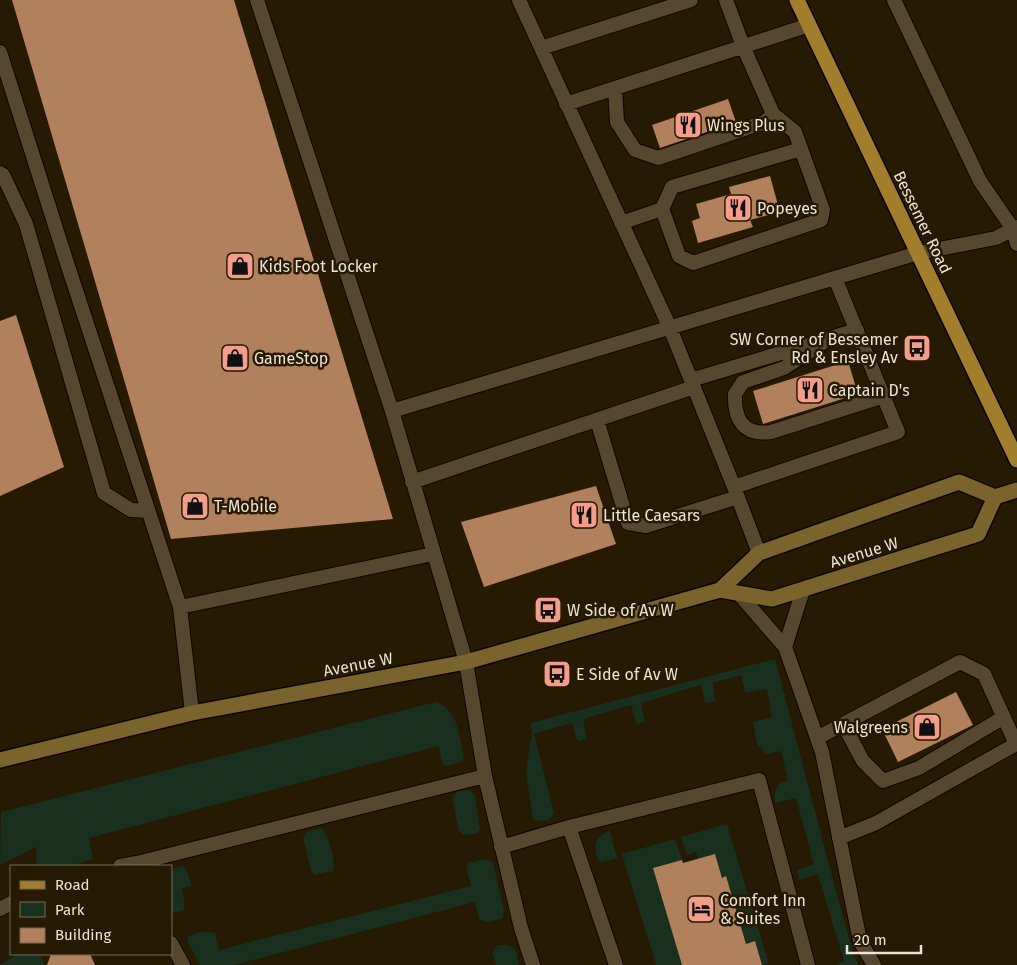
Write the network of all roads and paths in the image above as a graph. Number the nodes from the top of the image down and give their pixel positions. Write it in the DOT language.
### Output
graph roads {
  1 [pos="257,0"];
  2 [pos="519,0"];
  3 [pos="690,0"];
  4 [pos="726,0"];
  5 [pos="797,0"];
  6 [pos="894,0"];
  7 [pos="808,24"];
  8 [pos="743,46"];
  9 [pos="541,48"];
  10 [pos="0,52"];
  11 [pos="615,88"];
  12 [pos="566,104"];
  13 [pos="773,114"];
  14 [pos="801,149"];
  15 [pos="0,173"];
  16 [pos="662,209"];
  17 [pos="621,223"];
  18 [pos="1015,228"];
  19 [pos="1017,244"];
  20 [pos="918,253"];
  21 [pos="835,278"];
  22 [pos="670,328"];
  23 [pos="858,330"];
  24 [pos="830,338"];
  25 [pos="692,383"];
  26 [pos="884,396"];
  27 [pos="392,411"];
  28 [pos="597,420"];
  29 [pos="1017,460"];
  30 [pos="412,482"];
  31 [pos="1017,490"];
  32 [pos="736,492"];
  33 [pos="996,497"];
  34 [pos="148,511"];
  35 [pos="759,553"];
  36 [pos="433,554"];
  37 [pos="720,590"];
  38 [pos="803,590"];
  39 [pos="739,594"];
  40 [pos="180,607"];
  41 [pos="785,647"];
  42 [pos="466,662"];
  43 [pos="192,713"];
  44 [pos="1004,717"];
  45 [pos="843,724"];
  46 [pos="817,738"];
  47 [pos="0,760"];
  48 [pos="485,776"];
  49 [pos="569,827"];
  50 [pos="839,838"];
  51 [pos="501,847"];
  52 [pos="137,865"];
  53 [pos="172,945"];
  54 [pos="183,965"];
  55 [pos="533,965"];
  56 [pos="616,965"];
  57 [pos="808,965"];
  58 [pos="874,965"];
  1 -- 27 [label="lane"];
  2 -- 9 [label="lane"];
  3 -- 9 [label="lane"];
  4 -- 8 [label="lane"];
  5 -- 7 [label="main road, Bessemer Road"];
  6 -- 18 [label="lane"];
  7 -- 8 [label="lane"];
  7 -- 20 [label="main road, Bessemer Road"];
  8 -- 11 [label="lane"];
  8 -- 13 [label="lane"];
  9 -- 12 [label="lane"];
  10 -- 34 [label="lane"];
  11 -- 12 [label="lane"];
  11 -- 13 [label="lane"];
  12 -- 17 [label="lane"];
  13 -- 14 [label="lane"];
  14 -- 16 [label="lane"];
  14 -- 16 [label="lane"];
  15 -- 34 [label="lane"];
  16 -- 17 [label="lane"];
  17 -- 22 [label="lane"];
  18 -- 19 [label="lane"];
  18 -- 20 [label="lane"];
  20 -- 21 [label="lane"];
  20 -- 29 [label="main road, Bessemer Road"];
  21 -- 22 [label="lane"];
  21 -- 23 [label="lane"];
  22 -- 25 [label="lane"];
  22 -- 27 [label="lane"];
  23 -- 24 [label="lane"];
  23 -- 26 [label="lane"];
  24 -- 25 [label="lane"];
  24 -- 26 [label="lane"];
  25 -- 28 [label="lane"];
  25 -- 32 [label="lane"];
  26 -- 32 [label="lane"];
  27 -- 30 [label="lane"];
  28 -- 30 [label="lane"];
  28 -- 32 [label="lane"];
  30 -- 36 [label="lane"];
  31 -- 33 [label="street"];
  32 -- 35 [label="lane"];
  33 -- 35 [label="street, Avenue W"];
  33 -- 38 [label="street, Avenue W"];
  34 -- 40 [label="lane"];
  35 -- 37 [label="street, Avenue W"];
  36 -- 40 [label="lane"];
  36 -- 42 [label="lane"];
  37 -- 39 [label="street, Avenue W"];
  37 -- 42 [label="street, Avenue W"];
  38 -- 39 [label="street, Avenue W"];
  38 -- 41 [label="lane"];
  39 -- 41 [label="lane"];
  40 -- 43 [label="lane"];
  41 -- 46 [label="lane"];
  42 -- 43 [label="street, Avenue W"];
  42 -- 48 [label="lane"];
  43 -- 47 [label="street, Avenue W"];
  44 -- 45 [label="lane"];
  44 -- 45 [label="lane"];
  44 -- 50 [label="lane"];
  45 -- 46 [label="lane"];
  46 -- 50 [label="lane"];
  48 -- 51 [label="lane"];
  48 -- 52 [label="lane"];
  49 -- 51 [label="lane"];
  49 -- 56 [label="lane"];
  49 -- 57 [label="lane"];
  50 -- 58 [label="lane"];
  51 -- 55 [label="lane"];
  53 -- 54 [label="lane"];
}
